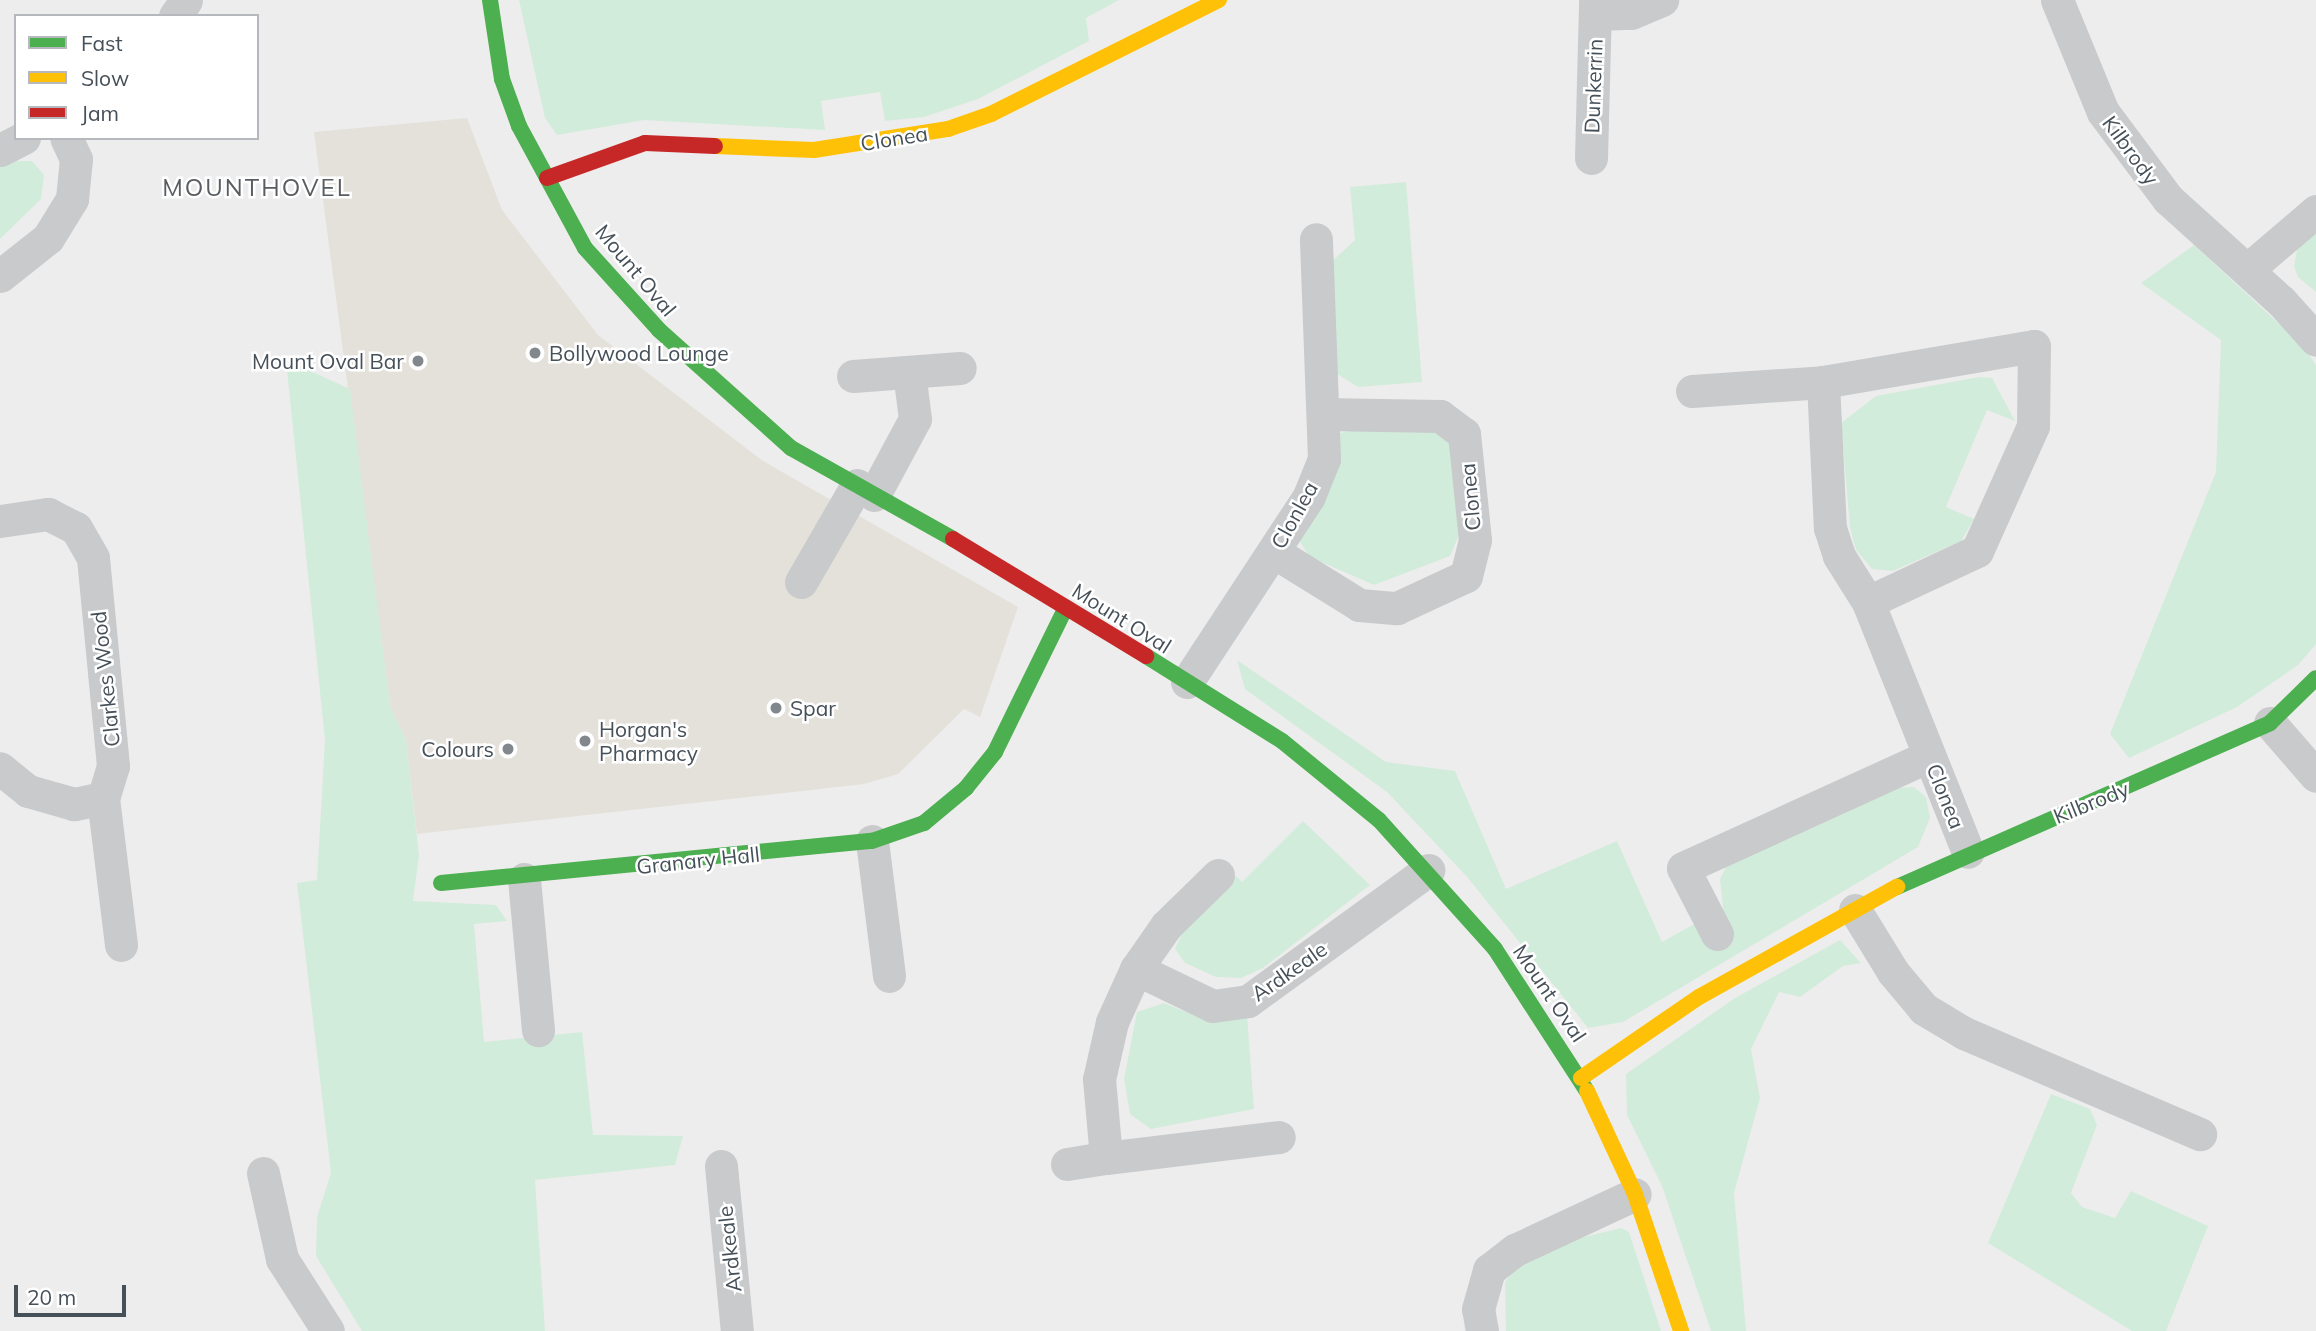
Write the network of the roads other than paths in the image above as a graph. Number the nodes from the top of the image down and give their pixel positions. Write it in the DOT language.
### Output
graph roads {
  1 [pos="490,0"];
  2 [pos="1219,0"];
  3 [pos="1662,0"];
  4 [pos="2057,0"];
  5 [pos="1596,7"];
  6 [pos="20,140"];
  7 [pos="67,140"];
  8 [pos="0,149"];
  9 [pos="1591,158"];
  10 [pos="547,178"];
  11 [pos="2316,211"];
  12 [pos="1316,239"];
  13 [pos="2247,270"];
  14 [pos="0,276"];
  15 [pos="2316,340"];
  16 [pos="960,368"];
  17 [pos="909,372"];
  18 [pos="853,376"];
  19 [pos="1823,382"];
  20 [pos="1692,391"];
  21 [pos="1323,414"];
  22 [pos="866,490"];
  23 [pos="0,521"];
  24 [pos="1274,552"];
  25 [pos="800,582"];
  26 [pos="1868,603"];
  27 [pos="1066,607"];
  28 [pos="2316,678"];
  29 [pos="1187,682"];
  30 [pos="2270,723"];
  31 [pos="1929,755"];
  32 [pos="0,768"];
  33 [pos="2316,776"];
  34 [pos="103,798"];
  35 [pos="872,841"];
  36 [pos="1968,852"];
  37 [pos="1428,870"];
  38 [pos="1218,875"];
  39 [pos="524,879"];
  40 [pos="441,883"];
  41 [pos="1855,911"];
  42 [pos="1717,934"];
  43 [pos="121,945"];
  44 [pos="1136,969"];
  45 [pos="889,975"];
  46 [pos="538,1030"];
  47 [pos="1581,1078"];
  48 [pos="2200,1134"];
  49 [pos="1279,1137"];
  50 [pos="1106,1158"];
  51 [pos="1067,1164"];
  52 [pos="721,1166"];
  53 [pos="264,1173"];
  54 [pos="1635,1194"];
  55 [pos="328,1331"];
  56 [pos="737,1331"];
  57 [pos="1482,1331"];
  58 [pos="1681,1331"];
  1 -- 10 [label="street, Mount Oval"];
  2 -- 10 [label="street, Clonea"];
  3 -- 5 [label="street, Dunkerrin"];
  4 -- 13 [label="street, Kilbrody"];
  5 -- 9 [label="street, Dunkerrin"];
  6 -- 8 [label="street"];
  7 -- 14 [label="street"];
  10 -- 22 [label="street, Mount Oval"];
  11 -- 13 [label="street"];
  12 -- 21 [label="street, Clonlea"];
  13 -- 15 [label="street, Kilbrody"];
  16 -- 17 [label="street"];
  17 -- 18 [label="street"];
  17 -- 22 [label="street"];
  19 -- 20 [label="street"];
  19 -- 26 [label="street, Clonea"];
  19 -- 26 [label="street"];
  21 -- 24 [label="street, Clonlea"];
  21 -- 24 [label="street, Clonea"];
  22 -- 25 [label="street"];
  22 -- 27 [label="street, Mount Oval"];
  23 -- 34 [label="street, Clarkes Wood"];
  24 -- 29 [label="street, Clonlea"];
  26 -- 31 [label="street, Clonea"];
  27 -- 29 [label="street, Mount Oval"];
  27 -- 35 [label="street, Granary Hall"];
  28 -- 30 [label="street, Kilbrody"];
  29 -- 37 [label="street, Mount Oval"];
  30 -- 33 [label="street"];
  30 -- 36 [label="street, Kilbrody"];
  31 -- 36 [label="street, Clonea"];
  31 -- 42 [label="street"];
  32 -- 34 [label="street"];
  34 -- 43 [label="street"];
  35 -- 39 [label="street, Granary Hall"];
  35 -- 45 [label="street"];
  36 -- 41 [label="street, Kilbrody"];
  37 -- 44 [label="street, Ardkeale"];
  37 -- 47 [label="street, Mount Oval"];
  38 -- 44 [label="street"];
  39 -- 40 [label="street, Granary Hall"];
  39 -- 46 [label="street"];
  41 -- 47 [label="street, Kilbrody"];
  41 -- 48 [label="street"];
  44 -- 50 [label="street"];
  47 -- 54 [label="street, Mount Oval"];
  49 -- 50 [label="street"];
  50 -- 51 [label="street"];
  52 -- 56 [label="street, Ardkeale"];
  53 -- 55 [label="street"];
  54 -- 57 [label="street"];
  54 -- 58 [label="street, Mount Oval"];
}
